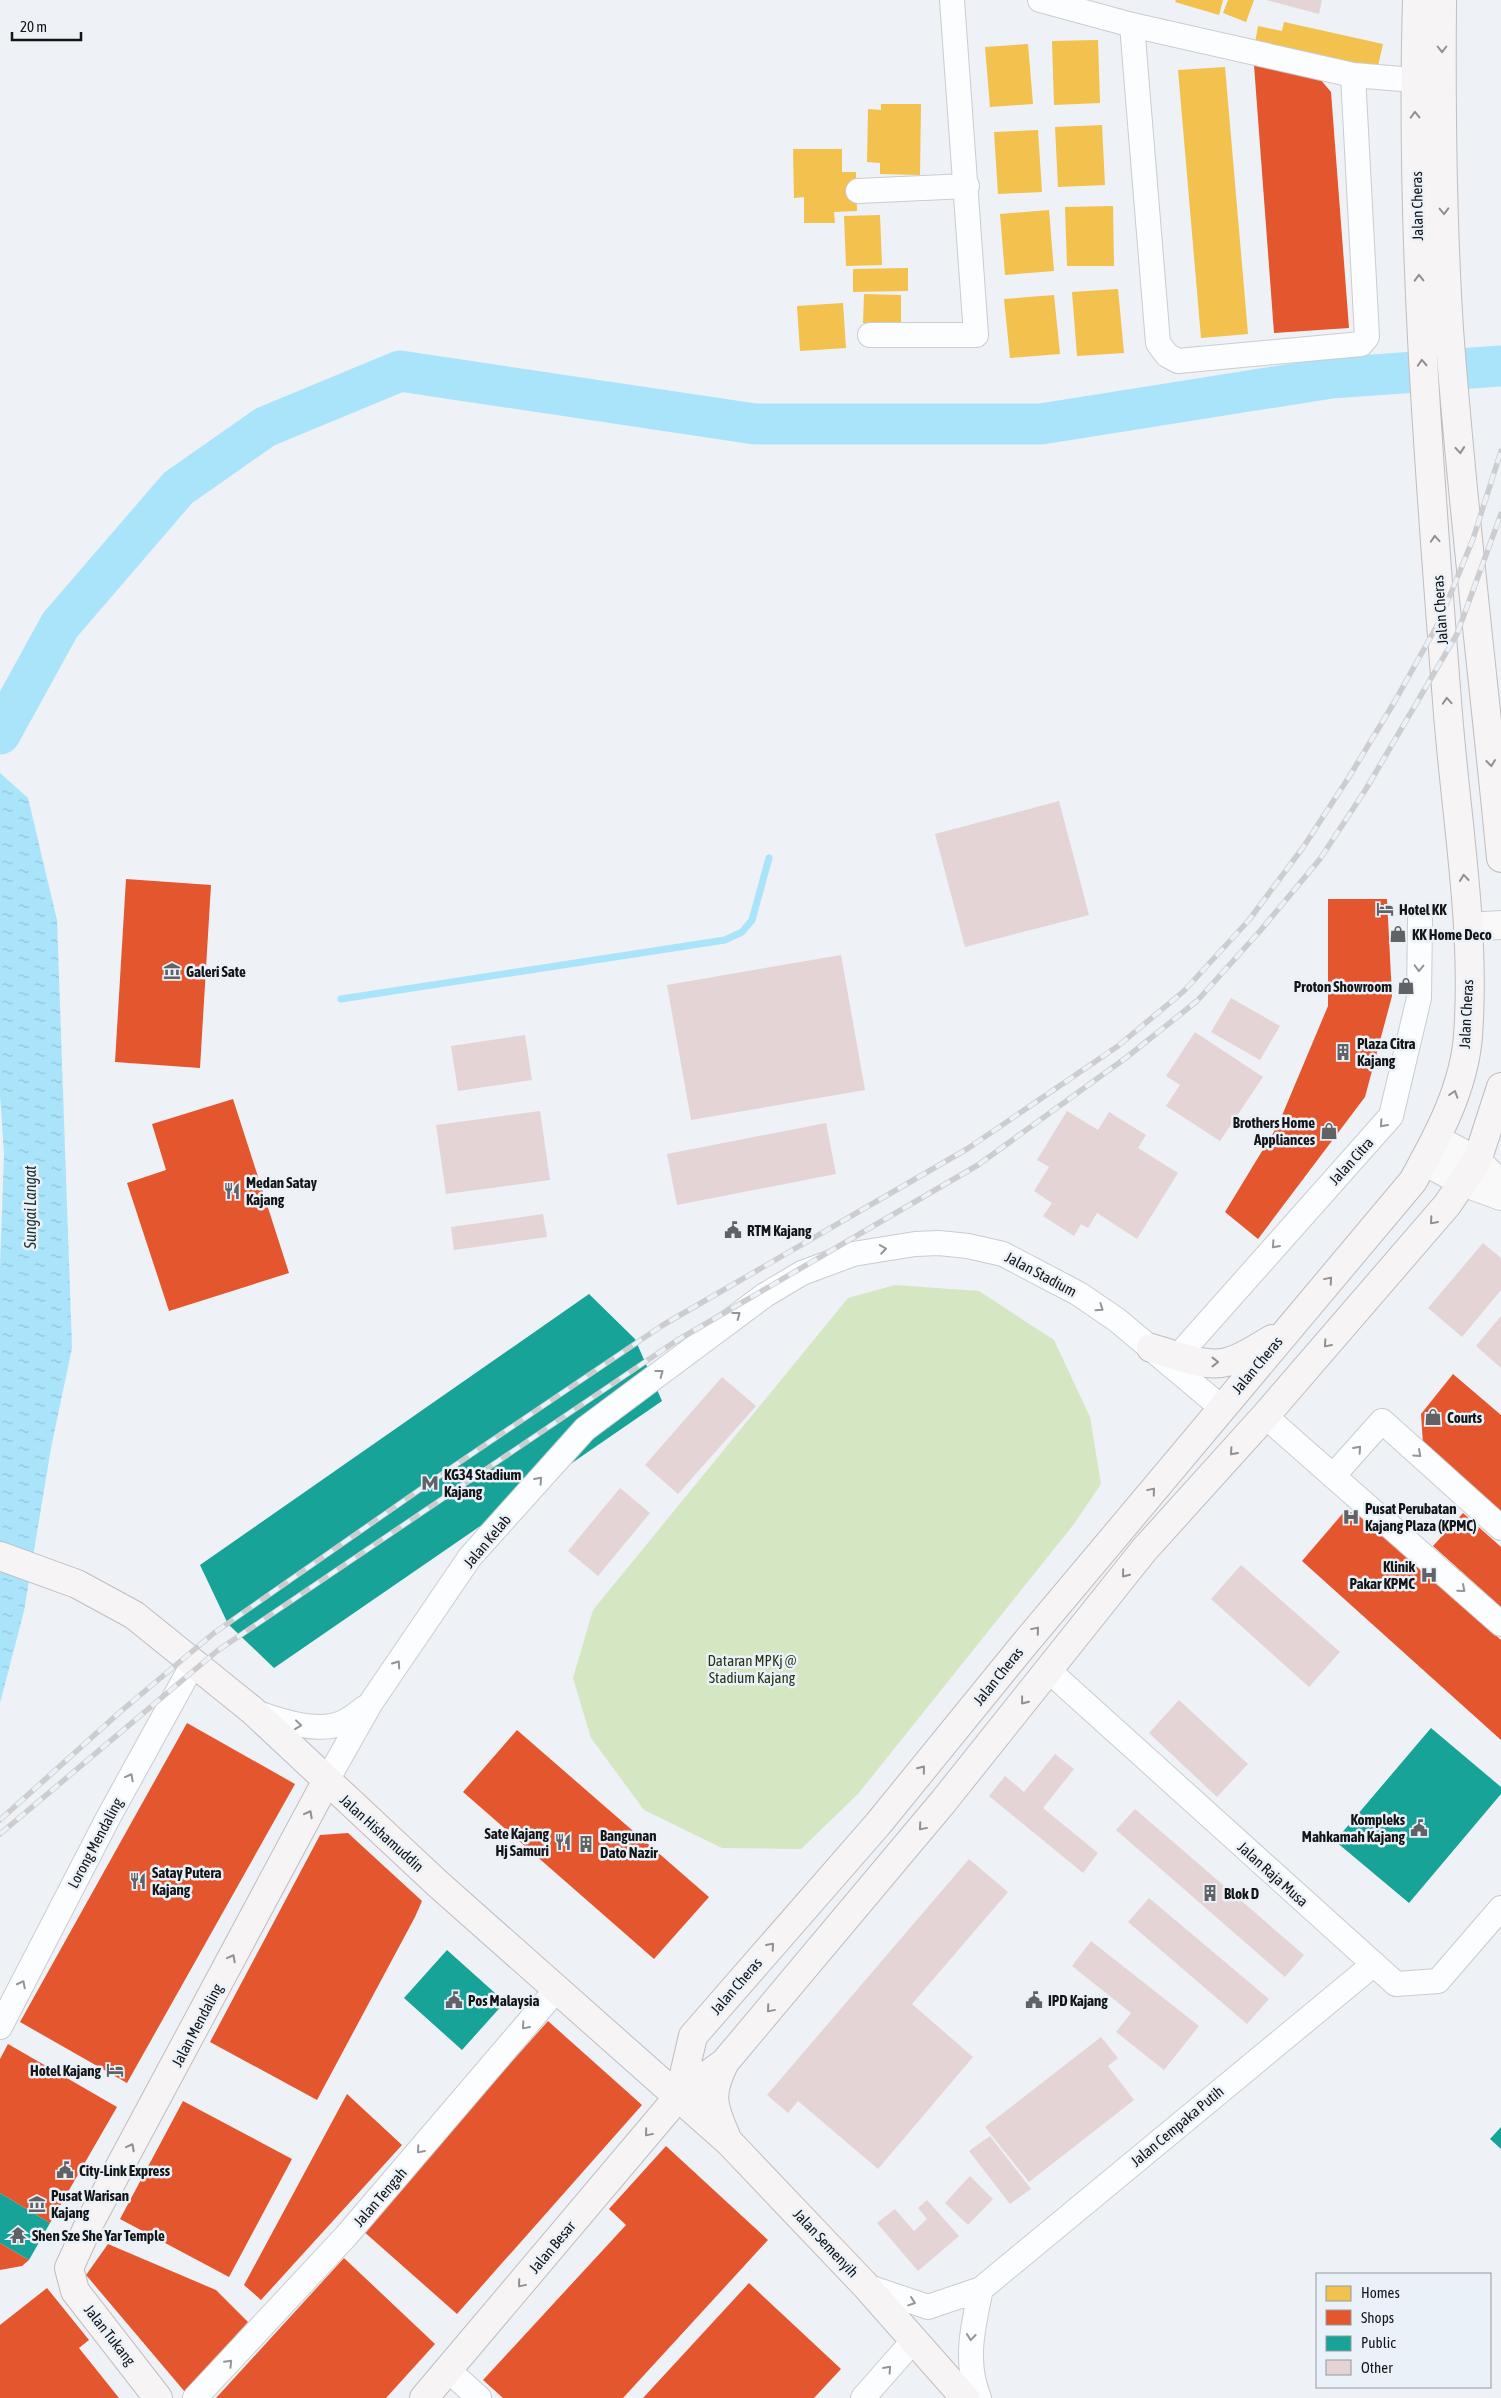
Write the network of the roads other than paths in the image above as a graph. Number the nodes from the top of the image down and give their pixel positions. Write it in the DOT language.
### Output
graph roads {
  1 [pos="952,0"];
  2 [pos="1040,0"];
  3 [pos="1421,0"];
  4 [pos="1132,25"];
  5 [pos="1353,75"];
  6 [pos="1414,80"];
  7 [pos="967,186"];
  8 [pos="858,191"];
  9 [pos="870,335"];
  10 [pos="1499,822"];
  11 [pos="1501,858"];
  12 [pos="1420,919"];
  13 [pos="1501,925"];
  14 [pos="1470,927"];
  15 [pos="1501,1087"];
  16 [pos="1430,1150"];
  17 [pos="1470,1171"];
  18 [pos="1501,1185"];
  19 [pos="1501,1196"];
  20 [pos="1287,1330"];
  21 [pos="698,1345"];
  22 [pos="1151,1348"];
  23 [pos="1178,1356"];
  24 [pos="1222,1408"];
  25 [pos="1265,1416"];
  26 [pos="1333,1476"];
  27 [pos="1501,1528"];
  28 [pos="0,1556"];
  29 [pos="1501,1624"];
  30 [pos="194,1662"];
  31 [pos="1048,1670"];
  32 [pos="370,1704"];
  33 [pos="252,1710"];
  34 [pos="326,1782"];
  35 [pos="1501,1908"];
  36 [pos="1374,1964"];
  37 [pos="557,1989"];
  38 [pos="0,2027"];
  39 [pos="725,2062"];
  40 [pos="679,2096"];
  41 [pos="729,2142"];
  42 [pos="69,2268"];
  43 [pos="866,2286"];
  44 [pos="981,2289"];
  45 [pos="914,2340"];
  46 [pos="448,2370"];
  47 [pos="158,2398"];
  48 [pos="195,2398"];
  49 [pos="424,2398"];
  50 [pos="479,2398"];
  51 [pos="862,2398"];
  52 [pos="965,2398"];
  53 [pos="979,2398"];
  1 -- 7 [label="street"];
  2 -- 4 [label="street"];
  3 -- 6 [label="main road, Jalan Cheras"];
  3 -- 10 [label="main road, Jalan Cheras, one-way"];
  4 -- 5 [label="street"];
  4 -- 5 [label="street"];
  5 -- 6 [label="street"];
  14 -- 6 [label="main road, Jalan Cheras, one-way"];
  7 -- 8 [label="street"];
  7 -- 9 [label="street"];
  10 -- 11 [label="main road, Jalan Cheras"];
  12 -- 23 [label="street, Jalan Citra, one-way"];
  13 -- 14 [label="main road"];
  16 -- 14 [label="main road, Jalan Cheras, one-way"];
  15 -- 17 [label="main road"];
  16 -- 17 [label="main road"];
  20 -- 16 [label="main road, Jalan Cheras, one-way"];
  17 -- 18 [label="main road"];
  17 -- 19 [label="main road"];
  17 -- 25 [label="main road, one-way"];
  23 -- 20 [label="main road, one-way"];
  20 -- 24 [label="main road, Jalan Cheras"];
  21 -- 22 [label="street, Jalan Stadium, one-way"];
  32 -- 21 [label="street, Jalan Kelab, one-way"];
  22 -- 23 [label="main road"];
  22 -- 24 [label="street, Jalan Stadium"];
  40 -- 24 [label="main road, Jalan Cheras, one-way"];
  25 -- 26 [label="street"];
  25 -- 31 [label="main road, one-way"];
  26 -- 27 [label="street, one-way"];
  26 -- 29 [label="street, one-way"];
  28 -- 30 [label="main road, Jalan Hishamuddin"];
  30 -- 33 [label="main road, Jalan Hishamuddin"];
  38 -- 30 [label="street, Lorong Mendaling, one-way"];
  31 -- 36 [label="street, Jalan Raja Musa"];
  31 -- 39 [label="main road, one-way"];
  33 -- 32 [label="street, one-way"];
  32 -- 34 [label="street, Jalan Kelab"];
  33 -- 34 [label="main road, Jalan Hishamuddin"];
  34 -- 37 [label="main road, Jalan Hishamuddin"];
  42 -- 34 [label="main road, Jalan Mendaling, one-way"];
  35 -- 36 [label="street, Jalan Raja Musa"];
  36 -- 44 [label="street, Jalan Cempaka Putih"];
  37 -- 40 [label="main road, Jalan Hishamuddin"];
  37 -- 48 [label="street, Jalan Tengah"];
  39 -- 40 [label="main road"];
  39 -- 41 [label="main road"];
  40 -- 41 [label="main road, Jalan Semenyih"];
  40 -- 46 [label="main road, Jalan Besar, one-way"];
  41 -- 43 [label="main road, Jalan Semenyih"];
  42 -- 47 [label="main road, Jalan Tukang"];
  43 -- 44 [label="street, Jalan Cempaka Putih, one-way"];
  43 -- 45 [label="main road, Jalan Semenyih"];
  44 -- 53 [label="street, one-way"];
  51 -- 45 [label="street, one-way"];
  45 -- 52 [label="main road, Jalan Semenyih"];
  46 -- 49 [label="main road, Jalan Besar"];
  46 -- 50 [label="street"];
}
